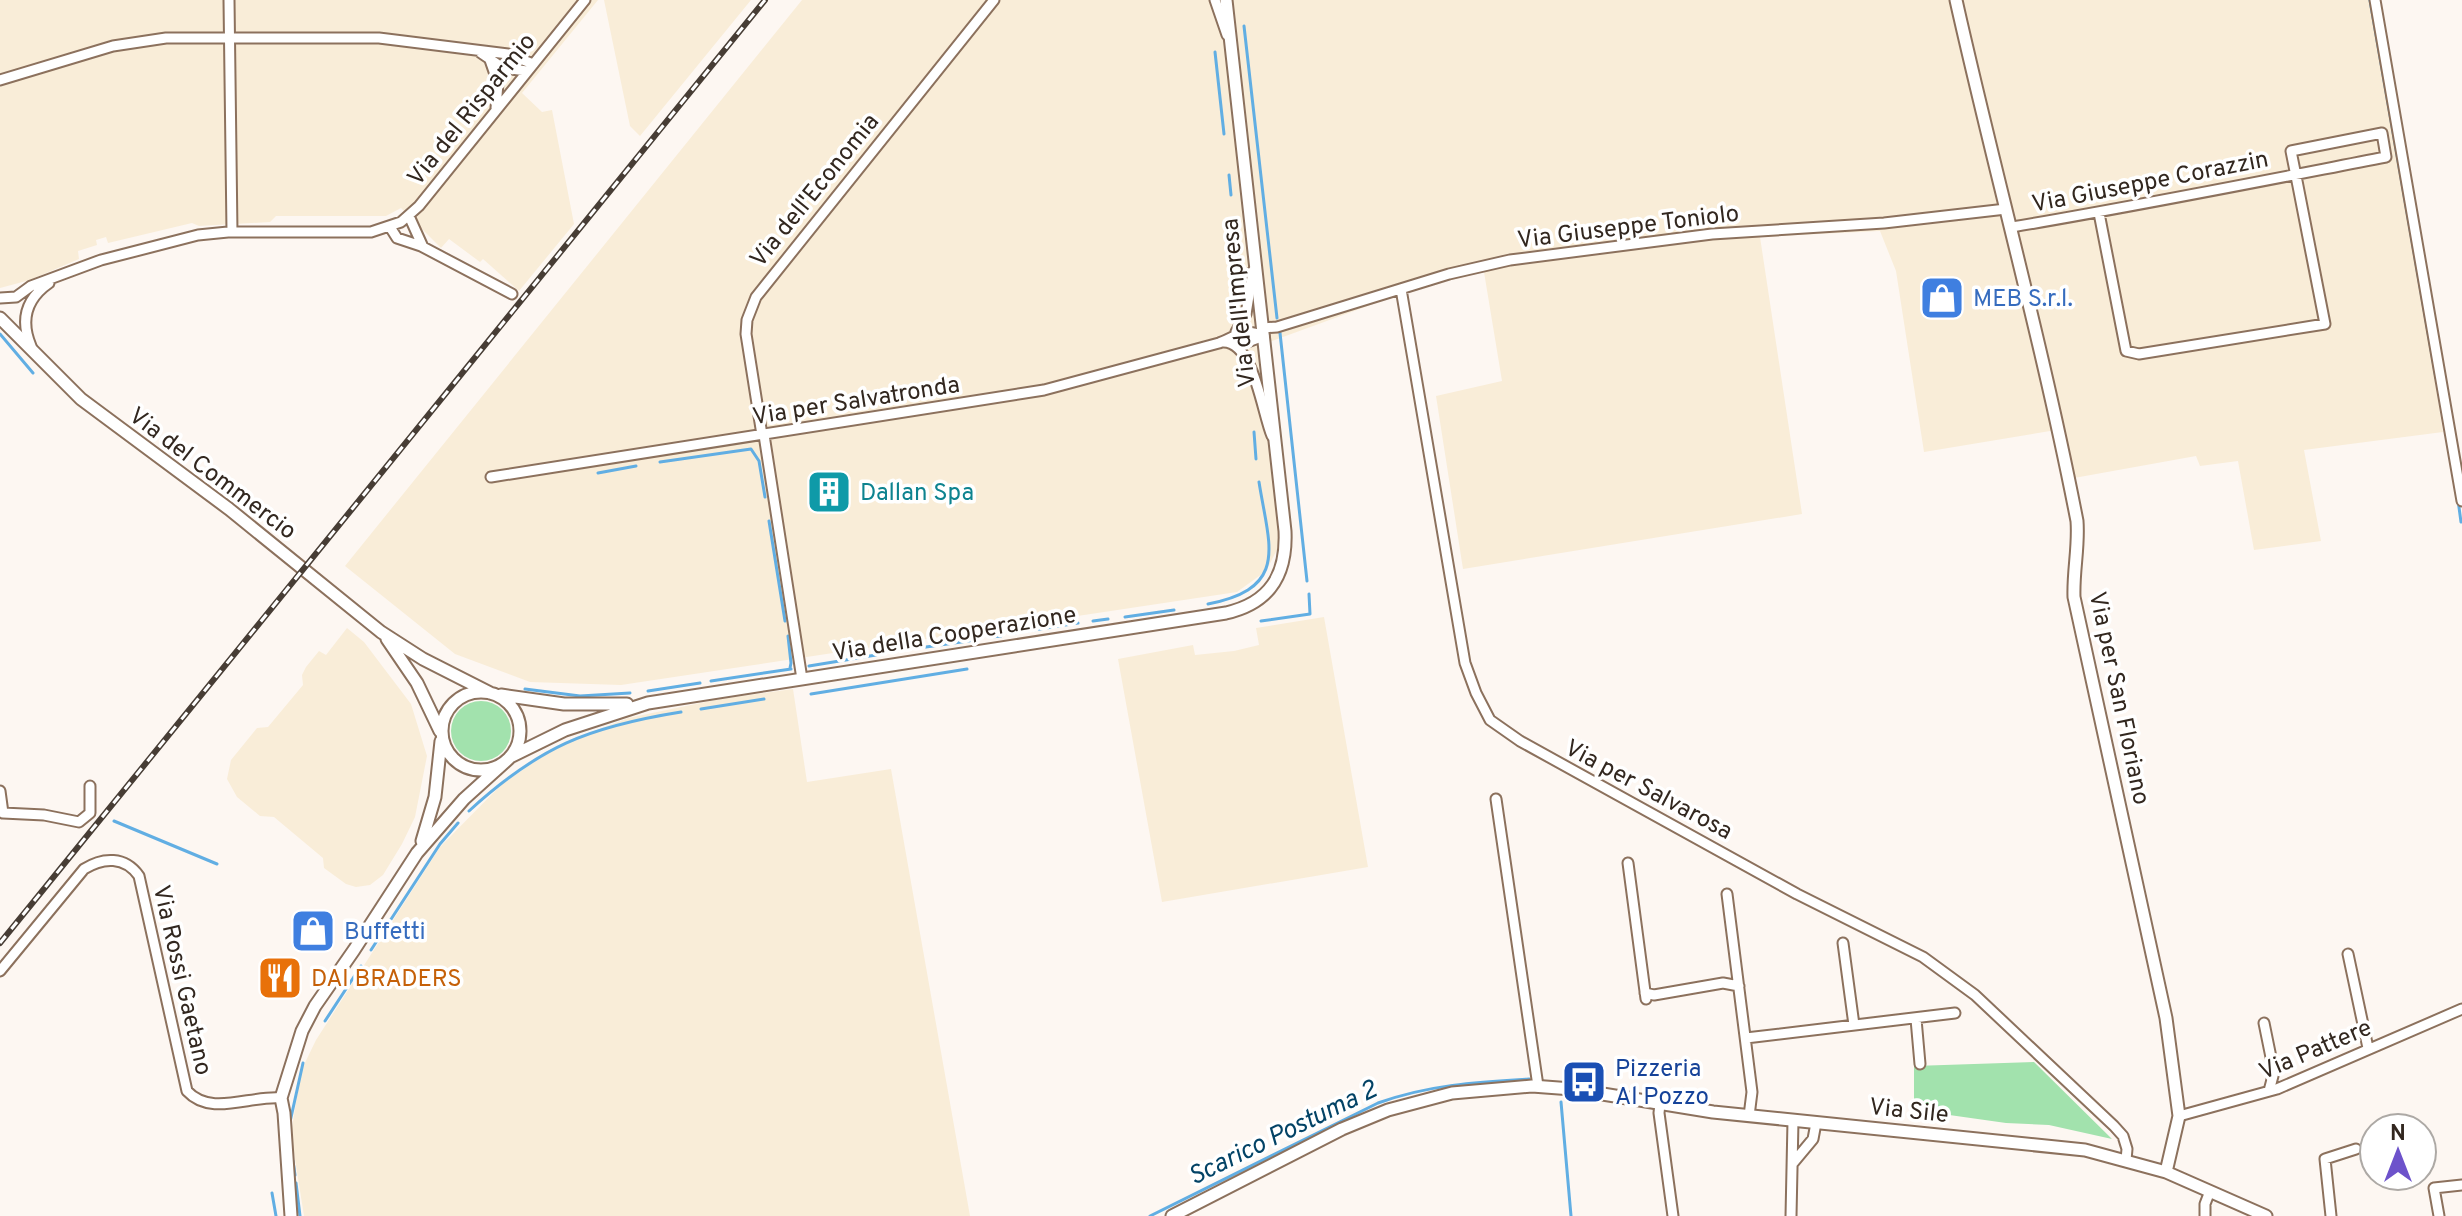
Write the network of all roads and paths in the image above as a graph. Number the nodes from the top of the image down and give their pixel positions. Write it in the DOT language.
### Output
graph roads {
  1 [pos="229,0"];
  2 [pos="585,0"];
  3 [pos="994,0"];
  4 [pos="1215,0"];
  5 [pos="1226,0"];
  6 [pos="1956,0"];
  7 [pos="2375,0"];
  8 [pos="230,37"];
  9 [pos="1231,43"];
  10 [pos="474,51"];
  11 [pos="489,59"];
  12 [pos="530,67"];
  13 [pos="0,80"];
  14 [pos="493,114"];
  15 [pos="2296,174"];
  16 [pos="2006,209"];
  17 [pos="2099,213"];
  18 [pos="409,216"];
  19 [pos="390,227"];
  20 [pos="2012,227"];
  21 [pos="232,232"];
  22 [pos="426,249"];
  23 [pos="1256,260"];
  24 [pos="55,278"];
  25 [pos="1401,289"];
  26 [pos="512,294"];
  27 [pos="0,298"];
  28 [pos="0,307"];
  29 [pos="0,318"];
  30 [pos="1264,332"];
  31 [pos="1229,340"];
  32 [pos="25,342"];
  33 [pos="34,352"];
  34 [pos="763,435"];
  35 [pos="1275,443"];
  36 [pos="491,477"];
  37 [pos="2462,501"];
  38 [pos="1263,596"];
  39 [pos="381,632"];
  40 [pos="802,679"];
  41 [pos="492,693"];
  42 [pos="648,703"];
  43 [pos="442,734"];
  44 [pos="507,760"];
  45 [pos="90,786"];
  46 [pos="0,791"];
  47 [pos="1496,799"];
  48 [pos="1,813"];
  49 [pos="417,853"];
  50 [pos="1628,863"];
  51 [pos="1727,894"];
  52 [pos="1843,943"];
  53 [pos="2348,954"];
  54 [pos="0,971"];
  55 [pos="1739,986"];
  56 [pos="2462,1009"];
  57 [pos="1955,1013"];
  58 [pos="1916,1019"];
  59 [pos="2264,1023"];
  60 [pos="1854,1025"];
  61 [pos="1746,1038"];
  62 [pos="2368,1048"];
  63 [pos="1920,1064"];
  64 [pos="1538,1086"];
  65 [pos="2269,1091"];
  66 [pos="281,1098"];
  67 [pos="1660,1104"];
  68 [pos="1749,1116"];
  69 [pos="2179,1116"];
  70 [pos="1793,1121"];
  71 [pos="1816,1123"];
  72 [pos="2356,1149"];
  73 [pos="2126,1160"];
  74 [pos="1792,1166"];
  75 [pos="2166,1172"];
  76 [pos="2462,1185"];
  77 [pos="2210,1191"];
  78 [pos="291,1216"];
  79 [pos="1172,1216"];
  80 [pos="1673,1216"];
  81 [pos="1791,1216"];
  82 [pos="2205,1216"];
  83 [pos="2266,1216"];
  84 [pos="2331,1216"];
  85 [pos="2439,1216"];
  1 -- 8 [label="street"];
  2 -- 12 [label="street, Via del Risparmio"];
  3 -- 34 [label="street, Via dell'Economia"];
  4 -- 9 [label="street"];
  5 -- 9 [label="street, Via dell'Impresa"];
  6 -- 16 [label="street, Via per San Floriano"];
  7 -- 37 [label="street"];
  8 -- 10 [label="street"];
  8 -- 13 [label="street"];
  8 -- 21 [label="street"];
  9 -- 23 [label="street, Via dell'Impresa"];
  10 -- 11 [label="street"];
  10 -- 12 [label="street"];
  11 -- 12 [label="street"];
  11 -- 14 [label="street"];
  12 -- 14 [label="street, Via del Risparmio"];
  14 -- 18 [label="street, Via del Risparmio"];
  15 -- 15 [label="street, Via Giuseppe Corazzin"];
  15 -- 17 [label="street, Via Giuseppe Corazzin"];
  15 -- 17 [label="street"];
  16 -- 20 [label="street, Via per San Floriano"];
  16 -- 25 [label="street, Via Giuseppe Toniolo"];
  17 -- 20 [label="street, Via Giuseppe Corazzin"];
  18 -- 19 [label="street"];
  18 -- 22 [label="street"];
  19 -- 21 [label="street"];
  19 -- 22 [label="street"];
  20 -- 69 [label="street, Via per San Floriano"];
  21 -- 24 [label="street"];
  22 -- 26 [label="street"];
  23 -- 30 [label="street, Via dell'Impresa"];
  23 -- 31 [label="street"];
  24 -- 27 [label="street"];
  24 -- 33 [label="street"];
  25 -- 30 [label="street, Via Giuseppe Toniolo"];
  25 -- 73 [label="street, Via per Salvarosa"];
  28 -- 32 [label="street, Via del Commercio"];
  29 -- 32 [label="street, Via del Commercio"];
  30 -- 31 [label="street, Via per Salvatronda"];
  30 -- 35 [label="street, Via dell'Impresa"];
  31 -- 34 [label="street, Via per Salvatronda"];
  31 -- 35 [label="street"];
  32 -- 33 [label="street, Via del Commercio"];
  33 -- 39 [label="street, Via del Commercio"];
  34 -- 36 [label="street, Via per Salvatronda"];
  34 -- 40 [label="street, Via dell'Economia"];
  35 -- 38 [label="street, Via dell'Impresa"];
  38 -- 40 [label="street, Via della Cooperazione"];
  39 -- 41 [label="street, Via del Commercio"];
  39 -- 43 [label="street, Via del Commercio"];
  40 -- 42 [label="street, Via della Cooperazione"];
  41 -- 42 [label="street, Via della Cooperazione"];
  41 -- 43 [label="street"];
  41 -- 44 [label="street"];
  42 -- 44 [label="street, Via della Cooperazione"];
  43 -- 44 [label="street"];
  43 -- 49 [label="street, Via della Cooperazione"];
  44 -- 49 [label="street, Via della Cooperazione"];
  45 -- 48 [label="street"];
  46 -- 48 [label="street"];
  47 -- 64 [label="street"];
  49 -- 66 [label="street, Via della Cooperazione"];
  50 -- 55 [label="street"];
  51 -- 55 [label="street"];
  52 -- 60 [label="street"];
  53 -- 62 [label="street"];
  54 -- 66 [label="street, Via Rossi Gaetano"];
  55 -- 61 [label="street"];
  56 -- 62 [label="street, Via Pattere"];
  57 -- 58 [label="street"];
  58 -- 60 [label="street"];
  58 -- 63 [label="street"];
  59 -- 65 [label="street"];
  60 -- 61 [label="street"];
  61 -- 68 [label="street"];
  62 -- 65 [label="street, Via Pattere"];
  64 -- 67 [label="street, Via Sile"];
  64 -- 79 [label="street, Via Sile"];
  65 -- 69 [label="street, Via Pattere"];
  66 -- 78 [label="street, Via della Cooperazione"];
  67 -- 68 [label="street, Via Sile"];
  67 -- 80 [label="street"];
  68 -- 70 [label="street, Via Sile"];
  69 -- 75 [label="street, Via per San Floriano"];
  70 -- 71 [label="street, Via Sile"];
  70 -- 74 [label="street"];
  71 -- 73 [label="street, Via Sile"];
  71 -- 74 [label="street"];
  72 -- 84 [label="street"];
  73 -- 75 [label="street, Via Sile"];
  74 -- 81 [label="street"];
  75 -- 77 [label="street, Via Sile"];
  76 -- 85 [label="street"];
  77 -- 82 [label="street"];
  77 -- 83 [label="street, Via Sile"];
}
